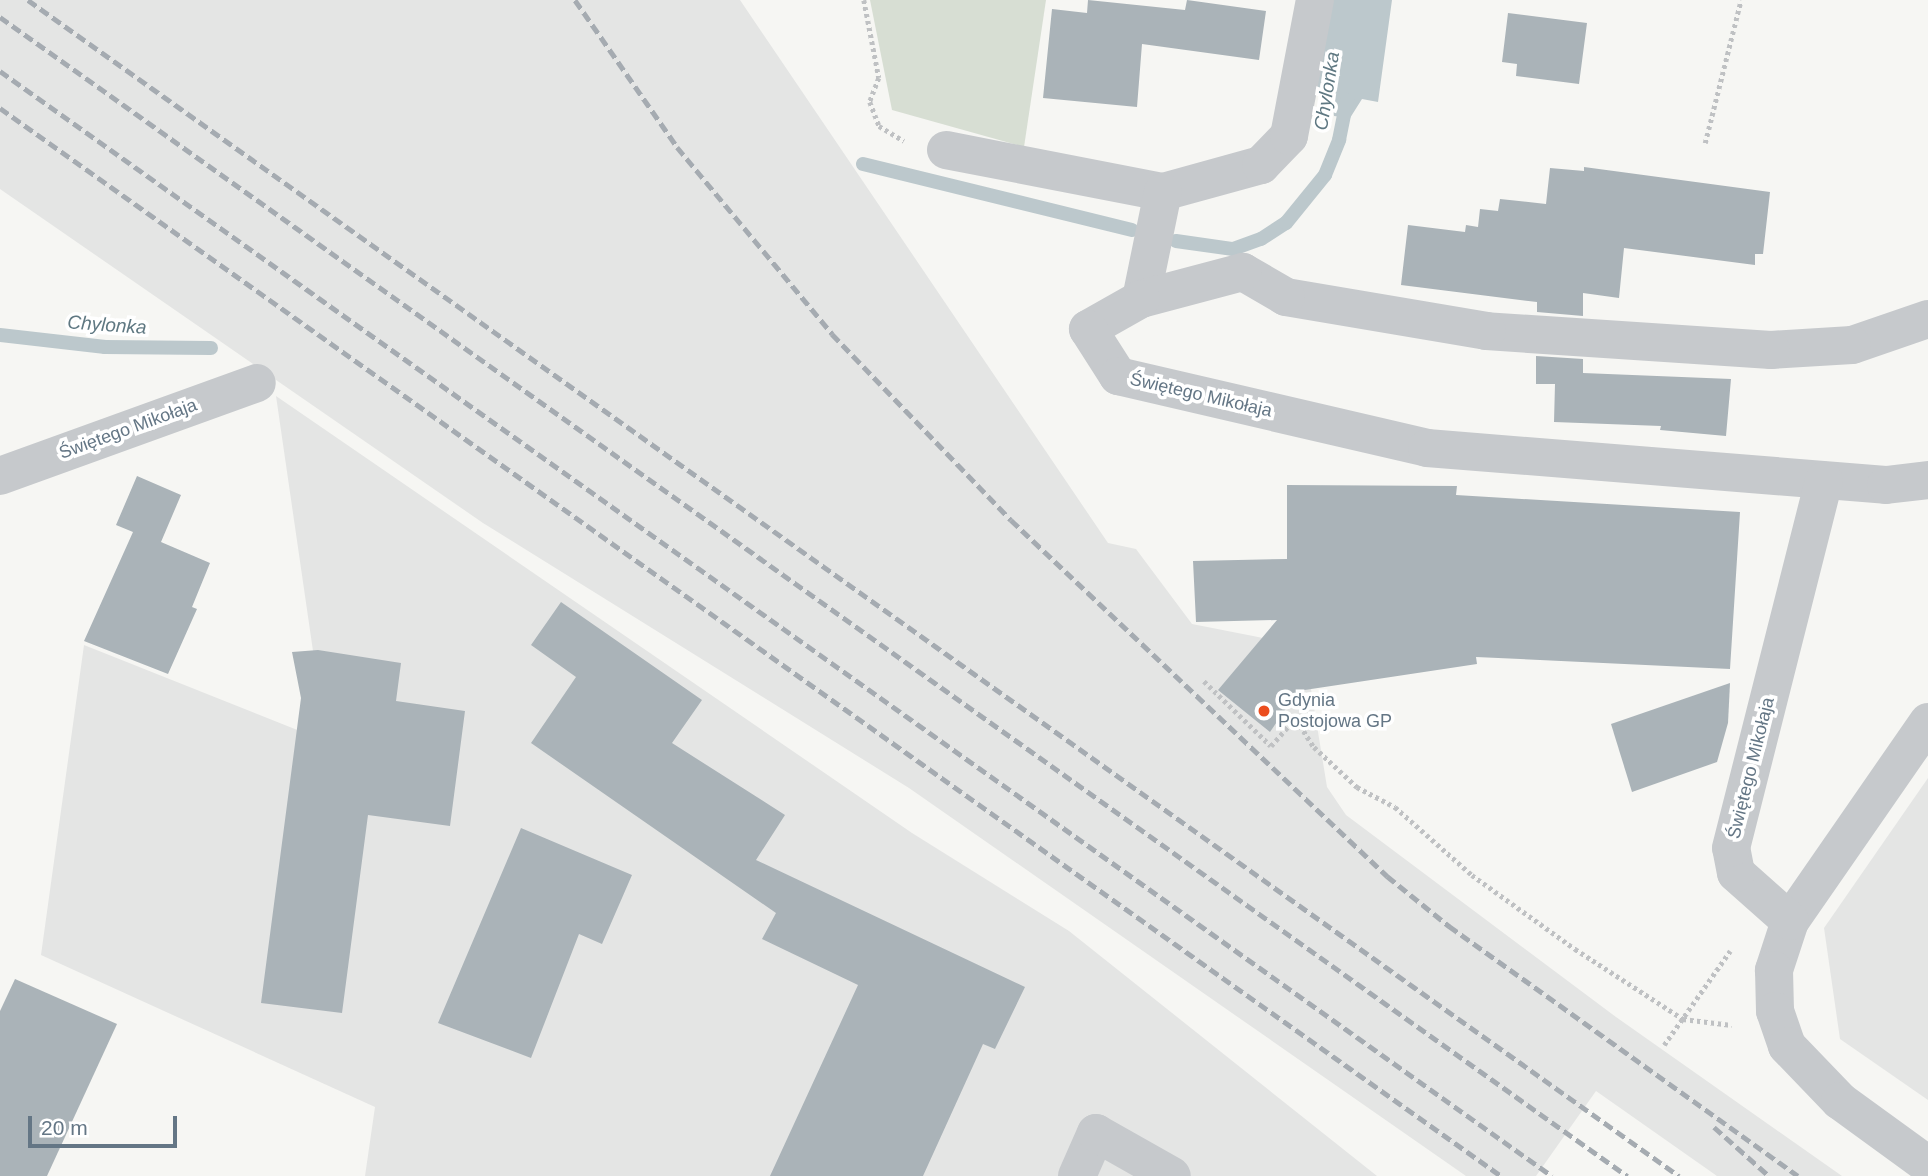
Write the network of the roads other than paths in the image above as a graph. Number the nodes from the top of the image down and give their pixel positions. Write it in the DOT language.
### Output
graph roads {
  1 [pos="1315,0"];
  2 [pos="946,150"];
  3 [pos="1163,192"];
  4 [pos="1141,299"];
  5 [pos="1928,319"];
  6 [pos="257,383"];
  7 [pos="0,476"];
  8 [pos="1928,480"];
  9 [pos="1824,481"];
  10 [pos="1928,722"];
  11 [pos="1790,921"];
  12 [pos="1928,1165"];
  13 [pos="1077,1176"];
  14 [pos="1172,1176"];
  1 -- 3 [label="street"];
  2 -- 3 [label="street"];
  3 -- 4 [label="street"];
  4 -- 5 [label="street, Świętego Mikołaja"];
  4 -- 9 [label="street, Świętego Mikołaja"];
  6 -- 7 [label="street, Świętego Mikołaja"];
  8 -- 9 [label="street, Świętego Mikołaja"];
  9 -- 11 [label="street, Świętego Mikołaja"];
  10 -- 11 [label="street"];
  11 -- 12 [label="street"];
  13 -- 14 [label="street"];
}
